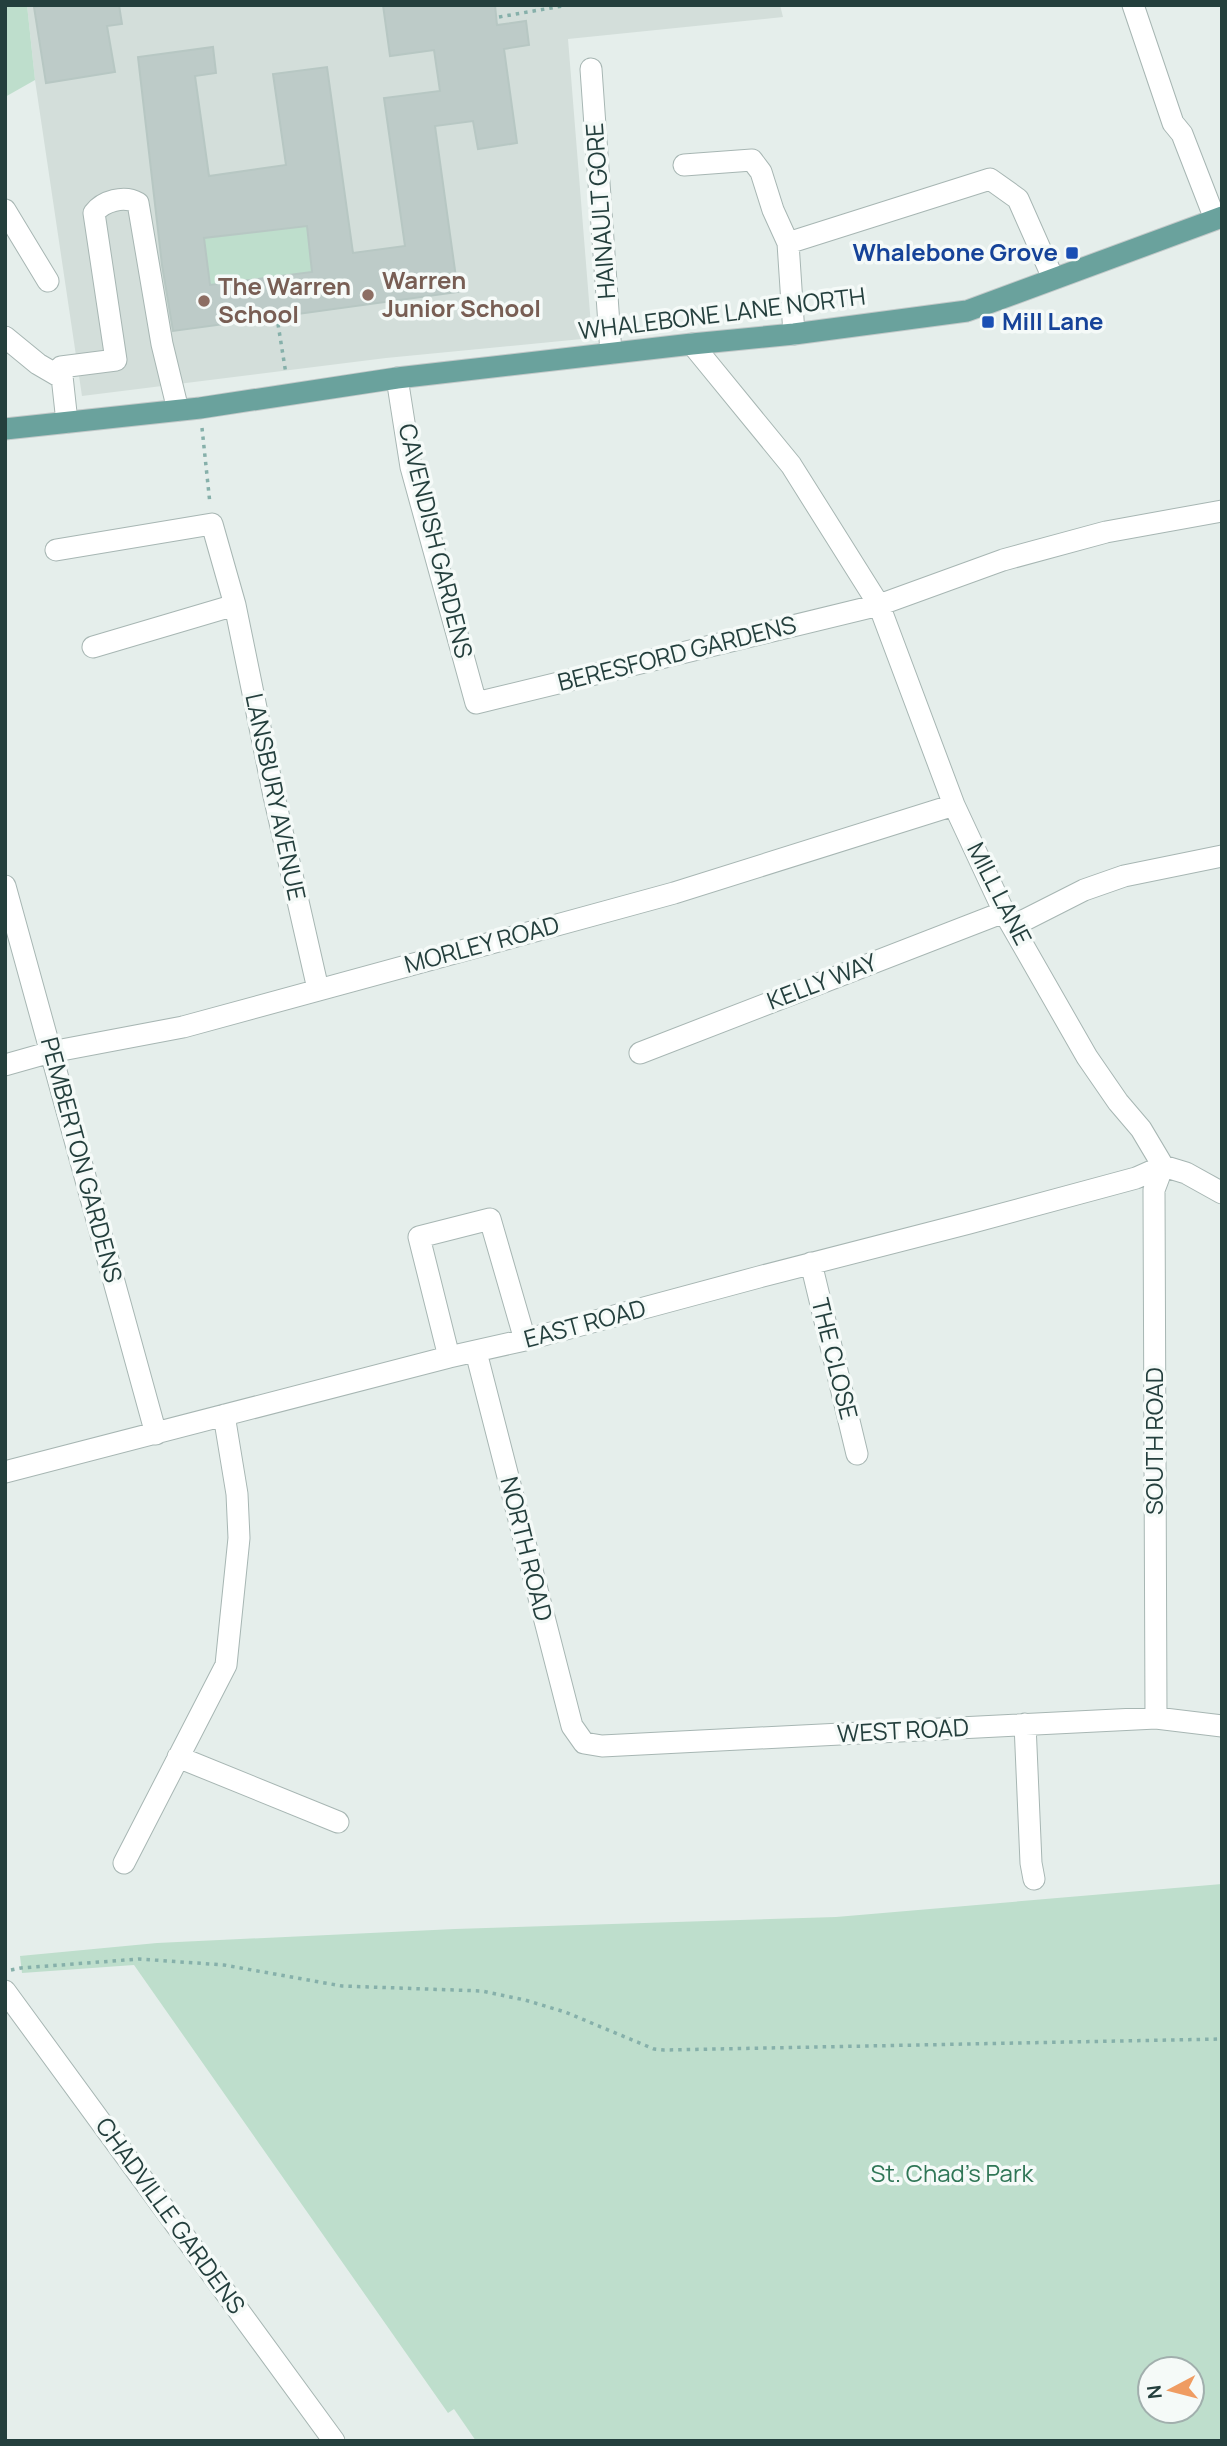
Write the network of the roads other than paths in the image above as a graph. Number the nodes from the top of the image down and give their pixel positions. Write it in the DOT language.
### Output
graph roads {
  1 [pos="1133,5"];
  2 [pos="591,69"];
  3 [pos="684,165"];
  4 [pos="5,210"];
  5 [pos="1219,218"];
  6 [pos="788,243"];
  7 [pos="1053,278"];
  8 [pos="48,281"];
  9 [pos="794,334"];
  10 [pos="5,337"];
  11 [pos="692,344"];
  12 [pos="611,353"];
  13 [pos="397,378"];
  14 [pos="62,379"];
  15 [pos="178,410"];
  16 [pos="67,422"];
  17 [pos="5,429"];
  18 [pos="1222,511"];
  19 [pos="56,550"];
  20 [pos="235,605"];
  21 [pos="879,605"];
  22 [pos="93,647"];
  23 [pos="475,703"];
  24 [pos="954,805"];
  25 [pos="1222,856"];
  26 [pos="5,886"];
  27 [pos="1008,919"];
  28 [pos="318,989"];
  29 [pos="51,1052"];
  30 [pos="640,1053"];
  31 [pos="5,1065"];
  32 [pos="1163,1166"];
  33 [pos="1222,1194"];
  34 [pos="811,1263"];
  35 [pos="525,1340"];
  36 [pos="476,1352"];
  37 [pos="449,1357"];
  38 [pos="224,1415"];
  39 [pos="156,1434"];
  40 [pos="857,1454"];
  41 [pos="5,1472"];
  42 [pos="1156,1717"];
  43 [pos="1025,1724"];
  44 [pos="1222,1726"];
  45 [pos="584,1743"];
  46 [pos="178,1757"];
  47 [pos="338,1822"];
  48 [pos="124,1863"];
  49 [pos="1034,1879"];
  50 [pos="5,1992"];
  51 [pos="334,2441"];
  1 -- 5 [label="street"];
  2 -- 12 [label="street, HAINAULT GORE"];
  3 -- 6 [label="street"];
  4 -- 8 [label="street"];
  5 -- 7 [label="main road, WHALEBONE LANE NORTH"];
  6 -- 7 [label="street"];
  6 -- 9 [label="street"];
  7 -- 9 [label="main road, WHALEBONE LANE NORTH"];
  9 -- 11 [label="main road, WHALEBONE LANE NORTH"];
  10 -- 14 [label="street"];
  11 -- 12 [label="main road, WHALEBONE LANE NORTH"];
  11 -- 21 [label="street, MILL LANE"];
  12 -- 13 [label="main road, WHALEBONE LANE NORTH"];
  13 -- 15 [label="main road, WHALEBONE LANE NORTH"];
  13 -- 23 [label="street, CAVENDISH GARDENS"];
  14 -- 15 [label="street"];
  14 -- 16 [label="street"];
  15 -- 16 [label="main road, WHALEBONE LANE NORTH"];
  16 -- 17 [label="main road, WHALEBONE LANE NORTH"];
  18 -- 21 [label="street, BERESFORD GARDENS"];
  19 -- 20 [label="street, LANSBURY AVENUE"];
  20 -- 22 [label="street"];
  20 -- 28 [label="street, LANSBURY AVENUE"];
  21 -- 23 [label="street, BERESFORD GARDENS"];
  21 -- 24 [label="street, MILL LANE"];
  24 -- 27 [label="street, MILL LANE"];
  24 -- 28 [label="street, MORLEY ROAD"];
  25 -- 27 [label="street, KELLY WAY"];
  26 -- 29 [label="street, PEMBERTON GARDENS"];
  27 -- 30 [label="street, KELLY WAY"];
  27 -- 32 [label="street, MILL LANE"];
  28 -- 29 [label="street, MORLEY ROAD"];
  29 -- 31 [label="street, MORLEY ROAD"];
  29 -- 39 [label="street, PEMBERTON GARDENS"];
  32 -- 33 [label="street"];
  32 -- 34 [label="street, EAST ROAD"];
  32 -- 42 [label="street, SOUTH ROAD"];
  34 -- 35 [label="street, EAST ROAD"];
  34 -- 40 [label="street, THE CLOSE"];
  35 -- 36 [label="street, EAST ROAD"];
  35 -- 37 [label="street"];
  36 -- 37 [label="street, EAST ROAD"];
  36 -- 45 [label="street, NORTH ROAD"];
  37 -- 38 [label="street, EAST ROAD"];
  38 -- 39 [label="street, EAST ROAD"];
  38 -- 46 [label="street"];
  39 -- 41 [label="street, EAST ROAD"];
  42 -- 43 [label="street, WEST ROAD"];
  42 -- 44 [label="street, WEST ROAD"];
  43 -- 45 [label="street, WEST ROAD"];
  43 -- 49 [label="street"];
  46 -- 47 [label="street"];
  46 -- 48 [label="street"];
  50 -- 51 [label="street, CHADVILLE GARDENS"];
}
